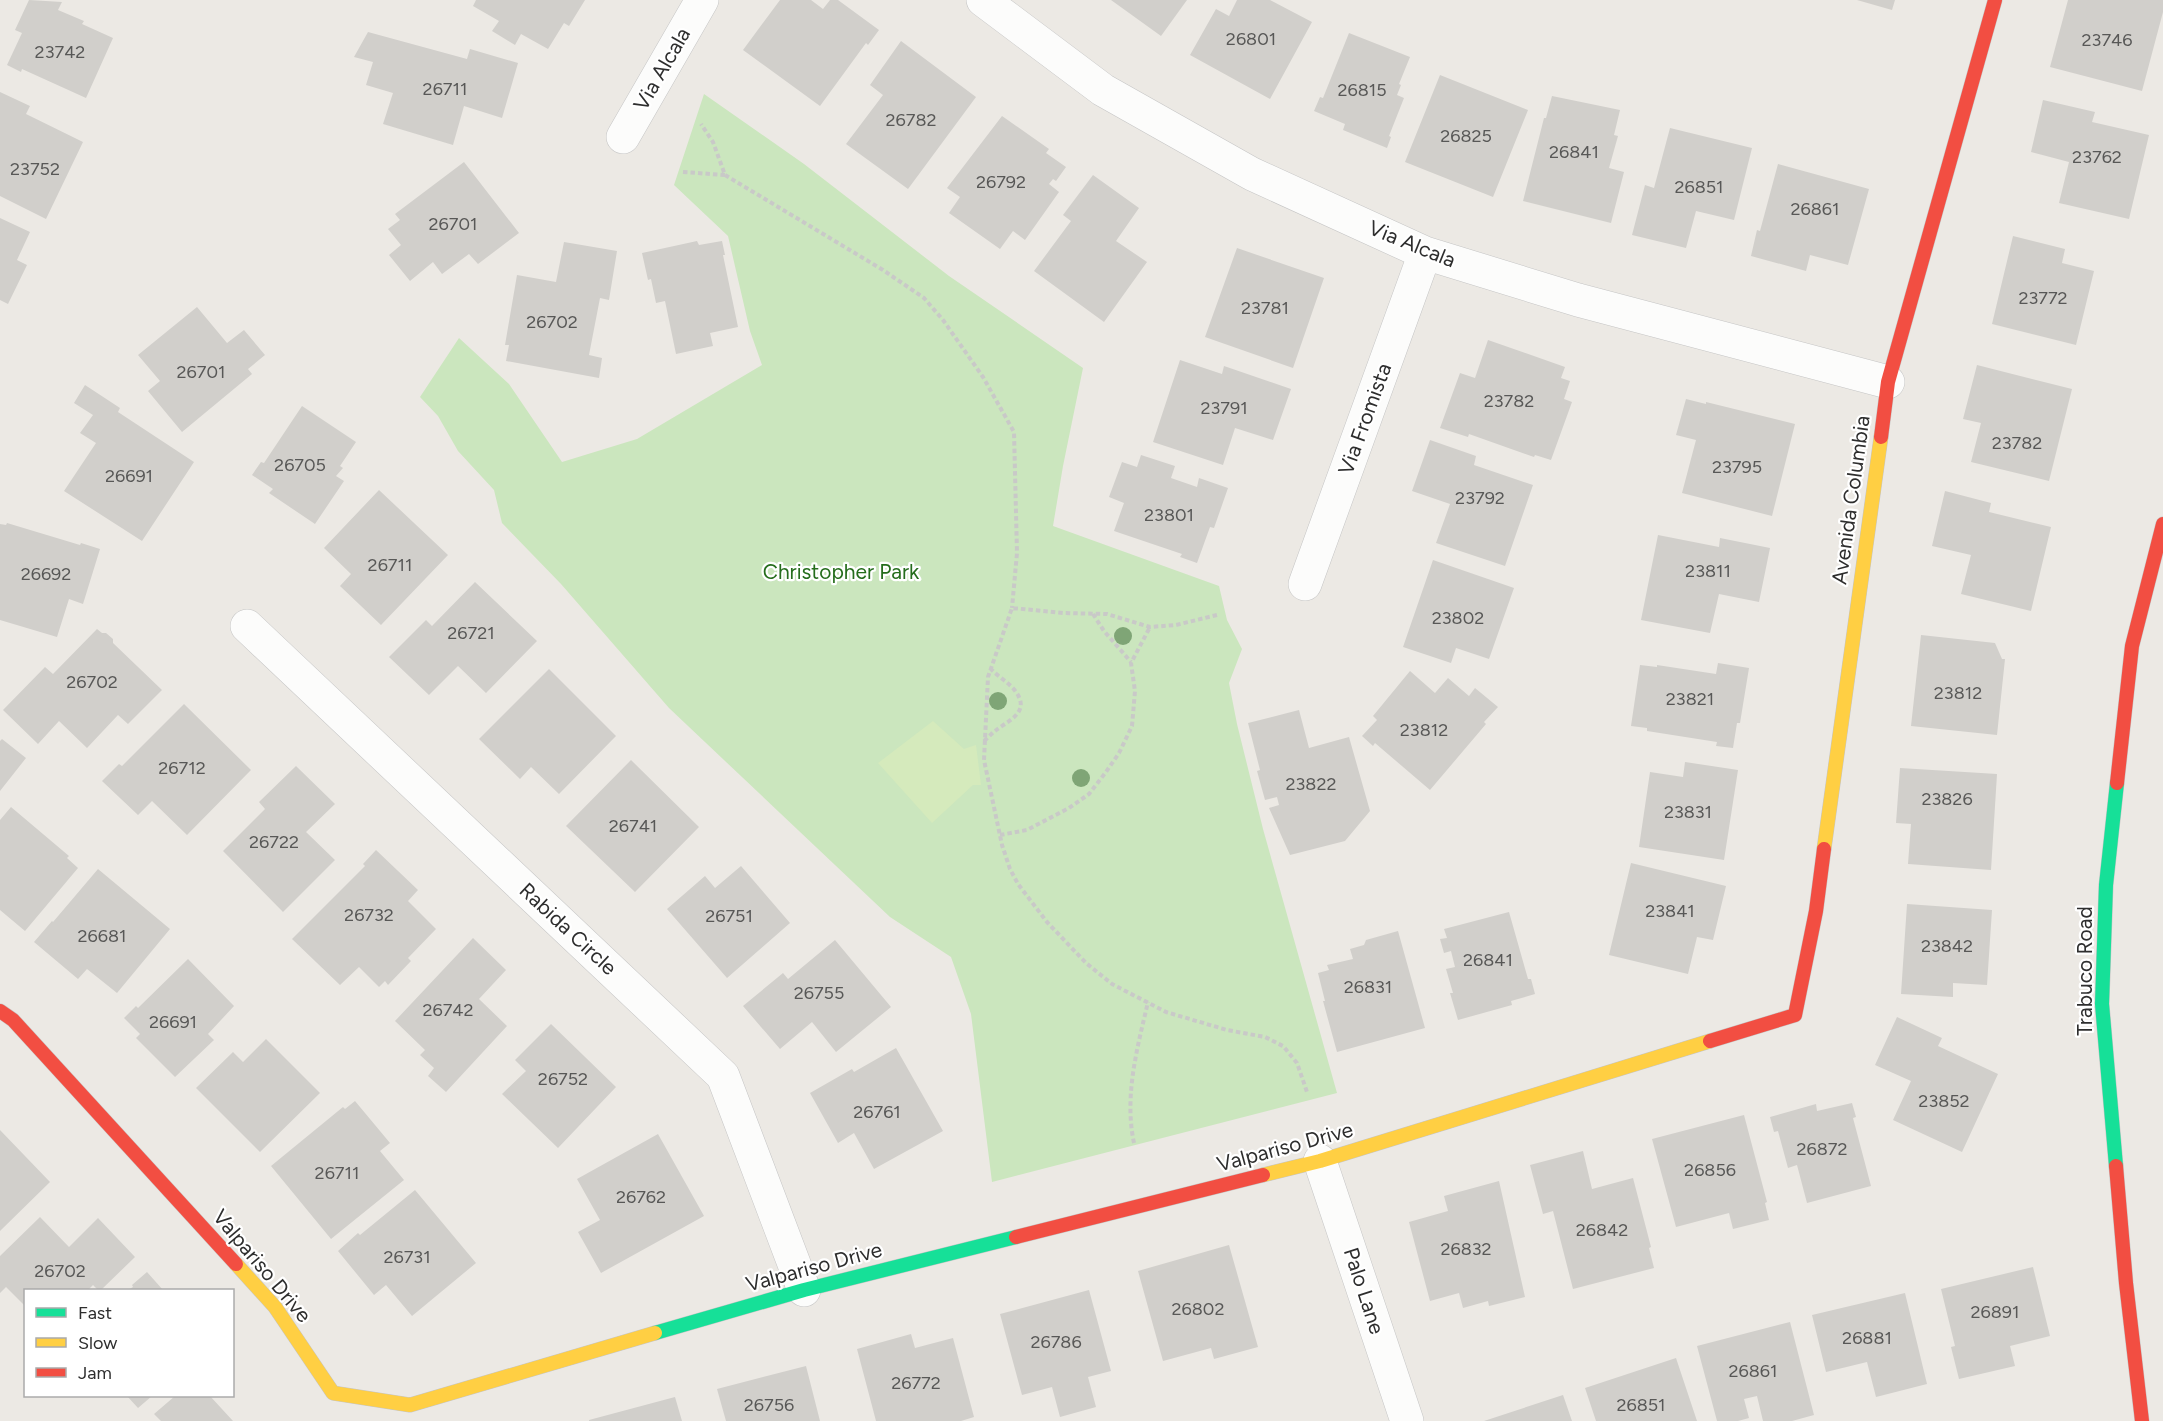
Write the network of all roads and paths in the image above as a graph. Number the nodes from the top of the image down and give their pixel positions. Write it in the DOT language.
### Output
graph roads {
  1 [pos="702,0"];
  2 [pos="983,0"];
  3 [pos="1995,0"];
  4 [pos="701,124"];
  5 [pos="623,137"];
  6 [pos="683,172"];
  7 [pos="725,175"];
  8 [pos="1425,253"];
  9 [pos="1888,382"];
  10 [pos="2163,524"];
  11 [pos="1305,584"];
  12 [pos="1012,608"];
  13 [pos="1093,614"];
  14 [pos="1217,615"];
  15 [pos="246,626"];
  16 [pos="1150,627"];
  17 [pos="1131,663"];
  18 [pos="991,669"];
  19 [pos="984,741"];
  20 [pos="1000,835"];
  21 [pos="1148,1002"];
  22 [pos="0,1011"];
  23 [pos="1795,1015"];
  24 [pos="1307,1092"];
  25 [pos="1134,1143"];
  26 [pos="1320,1161"];
  27 [pos="804,1290"];
  28 [pos="1407,1421"];
  29 [pos="2142,1421"];
  1 -- 5 [label="street, Via Alcala"];
  2 -- 8 [label="street, Via Alcala"];
  3 -- 9 [label="street, Avenida Columbia"];
  4 -- 7 [label="path"];
  6 -- 7 [label="path"];
  7 -- 12 [label="path"];
  8 -- 9 [label="street, Via Alcala"];
  8 -- 11 [label="street, Via Fromista"];
  9 -- 23 [label="street, Avenida Columbia"];
  10 -- 29 [label="street, Trabuco Road"];
  12 -- 13 [label="path"];
  12 -- 18 [label="path"];
  13 -- 16 [label="path"];
  13 -- 17 [label="path"];
  14 -- 16 [label="path"];
  15 -- 27 [label="street, Rabida Circle"];
  16 -- 17 [label="path"];
  17 -- 20 [label="path"];
  18 -- 19 [label="path"];
  18 -- 19 [label="path"];
  19 -- 20 [label="path"];
  20 -- 21 [label="path"];
  21 -- 24 [label="path"];
  21 -- 25 [label="path"];
  22 -- 27 [label="street, Valpariso Drive"];
  23 -- 26 [label="street, Valpariso Drive"];
  26 -- 27 [label="street, Valpariso Drive"];
  26 -- 28 [label="street, Palo Lane"];
}
